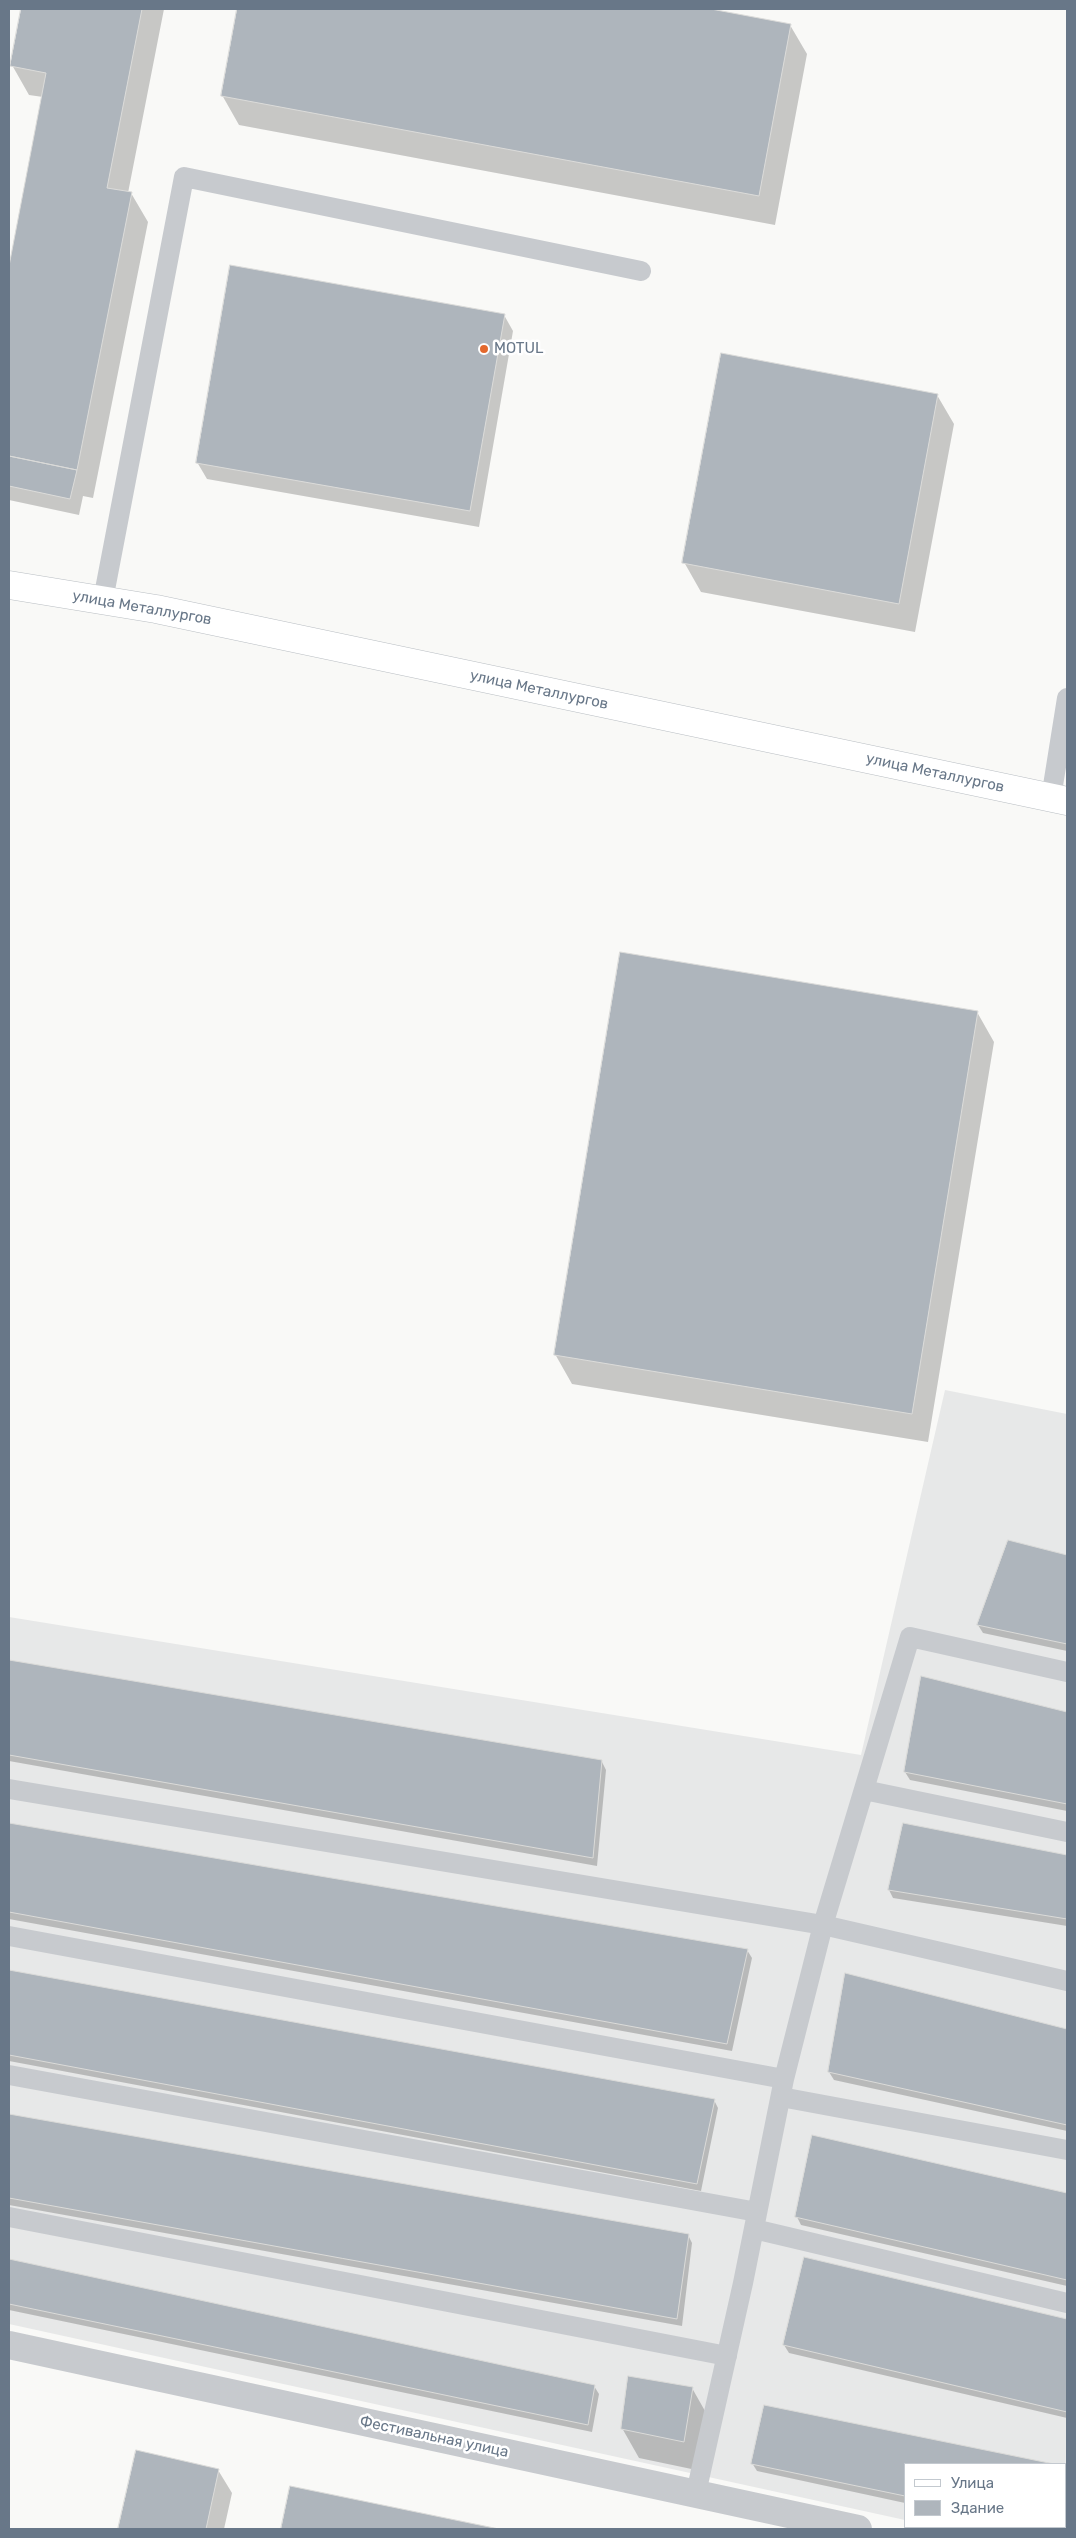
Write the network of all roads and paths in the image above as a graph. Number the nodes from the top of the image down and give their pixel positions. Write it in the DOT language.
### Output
graph roads {
  1 [pos="641,271"];
  2 [pos="9,585"];
  3 [pos="103,600"];
  4 [pos="1067,698"];
  5 [pos="1059,800"];
  6 [pos="1067,1672"];
  7 [pos="9,1789"];
  8 [pos="864,1790"];
  9 [pos="1067,1832"];
  10 [pos="823,1925"];
  11 [pos="9,1936"];
  12 [pos="1067,1981"];
  13 [pos="9,2075"];
  14 [pos="783,2088"];
  15 [pos="1067,2150"];
  16 [pos="9,2217"];
  17 [pos="756,2220"];
  18 [pos="1067,2303"];
  19 [pos="9,2345"];
  20 [pos="727,2356"];
  21 [pos="696,2493"];
  22 [pos="858,2529"];
  1 -- 3 [label="lane"];
  2 -- 3 [label="main road, улица Металлургов"];
  3 -- 5 [label="main road, улица Металлургов"];
  4 -- 5 [label="lane"];
  6 -- 8 [label="lane"];
  7 -- 10 [label="lane"];
  8 -- 9 [label="lane"];
  8 -- 10 [label="lane"];
  10 -- 12 [label="lane"];
  10 -- 14 [label="lane"];
  11 -- 14 [label="lane"];
  13 -- 17 [label="lane"];
  14 -- 15 [label="lane"];
  14 -- 17 [label="lane"];
  16 -- 20 [label="lane"];
  17 -- 18 [label="lane"];
  17 -- 20 [label="lane"];
  19 -- 21 [label="street, Фестивальная улица"];
  20 -- 21 [label="lane"];
  21 -- 22 [label="street, Фестивальная улица"];
}
